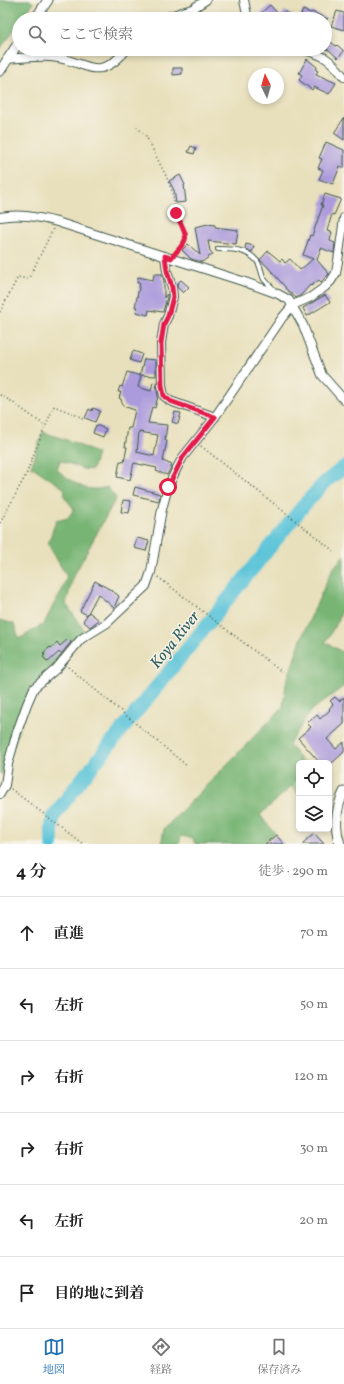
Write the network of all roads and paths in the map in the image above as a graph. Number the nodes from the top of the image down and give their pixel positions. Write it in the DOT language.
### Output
graph roads {
  1 [pos="48,0"];
  2 [pos="206,0"];
  3 [pos="244,0"];
  4 [pos="40,12"];
  5 [pos="182,12"];
  6 [pos="246,12"];
  7 [pos="12,51"];
  8 [pos="120,56"];
  9 [pos="320,56"];
  10 [pos="7,58"];
  11 [pos="0,71"];
  12 [pos="344,77"];
  13 [pos="137,126"];
  14 [pos="0,217"];
  15 [pos="344,218"];
  16 [pos="57,222"];
  17 [pos="218,249"];
  18 [pos="168,257"];
  19 [pos="278,294"];
  20 [pos="293,305"];
  21 [pos="0,312"];
  22 [pos="0,395"];
  23 [pos="344,400"];
  24 [pos="215,417"];
  25 [pos="83,420"];
  26 [pos="45,426"];
  27 [pos="195,441"];
  28 [pos="0,523"];
  29 [pos="335,552"];
  30 [pos="151,572"];
  31 [pos="62,662"];
  32 [pos="282,672"];
  33 [pos="187,766"];
  34 [pos="5,785"];
  35 [pos="344,792"];
  36 [pos="0,794"];
  37 [pos="83,844"];
  38 [pos="340,844"];
  1 -- 4 [label="street"];
  2 -- 5 [label="street"];
  3 -- 6 [label="street"];
  7 -- 10 [label="street"];
  8 -- 10 [label="street"];
  9 -- 12 [label="street"];
  10 -- 11 [label="street"];
  13 -- 18 [label="path"];
  14 -- 16 [label="street"];
  15 -- 20 [label="street"];
  16 -- 18 [label="street"];
  16 -- 21 [label="path"];
  17 -- 19 [label="lane"];
  18 -- 19 [label="street"];
  18 -- 24 [label="street"];
  19 -- 20 [label="street"];
  20 -- 23 [label="street"];
  20 -- 24 [label="street"];
  22 -- 26 [label="path"];
  24 -- 27 [label="street"];
  25 -- 26 [label="path"];
  26 -- 28 [label="path"];
  27 -- 29 [label="path"];
  27 -- 30 [label="street"];
  30 -- 31 [label="street"];
  30 -- 32 [label="path"];
  31 -- 33 [label="path"];
  31 -- 34 [label="street"];
  34 -- 36 [label="street"];
  34 -- 37 [label="path"];
  35 -- 38 [label="street"];
}
